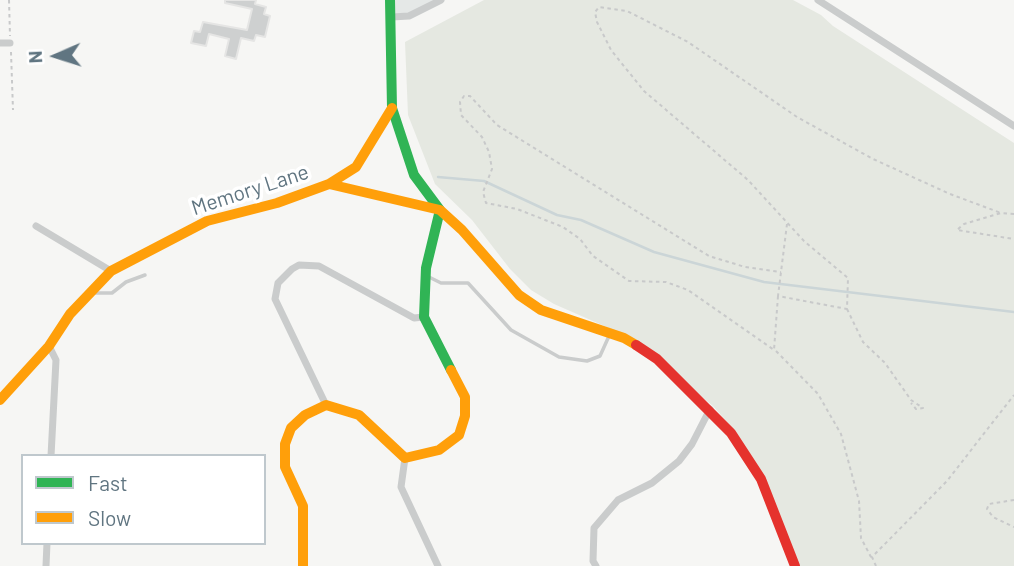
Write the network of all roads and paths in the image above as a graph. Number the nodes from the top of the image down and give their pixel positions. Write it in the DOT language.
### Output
graph roads {
  1 [pos="9,0"];
  2 [pos="390,0"];
  3 [pos="441,0"];
  4 [pos="818,0"];
  5 [pos="831,3"];
  6 [pos="392,17"];
  7 [pos="0,43"];
  8 [pos="10,43"];
  9 [pos="391,108"];
  10 [pos="13,110"];
  11 [pos="1014,126"];
  12 [pos="329,184"];
  13 [pos="440,210"];
  14 [pos="1001,213"];
  15 [pos="1014,214"];
  16 [pos="787,224"];
  17 [pos="36,226"];
  18 [pos="1014,239"];
  19 [pos="111,271"];
  20 [pos="782,274"];
  21 [pos="145,275"];
  22 [pos="425,275"];
  23 [pos="90,292"];
  24 [pos="778,294"];
  25 [pos="847,309"];
  26 [pos="424,317"];
  27 [pos="610,334"];
  28 [pos="49,346"];
  29 [pos="774,350"];
  30 [pos="1014,394"];
  31 [pos="0,400"];
  32 [pos="911,403"];
  33 [pos="326,405"];
  34 [pos="710,409"];
  35 [pos="51,454"];
  36 [pos="405,458"];
  37 [pos="1014,500"];
  38 [pos="1014,527"];
  39 [pos="47,545"];
  40 [pos="872,559"];
  41 [pos="46,566"];
  42 [pos="303,566"];
  43 [pos="438,566"];
  44 [pos="596,566"];
  45 [pos="795,566"];
  46 [pos="876,566"];
  1 -- 8 [label="path"];
  2 -- 6 [label="street"];
  3 -- 6 [label="street"];
  4 -- 5 [label="street"];
  5 -- 11 [label="street"];
  6 -- 9 [label="street"];
  7 -- 8 [label="street"];
  8 -- 10 [label="path"];
  9 -- 12 [label="street, Memory Lane"];
  9 -- 13 [label="street"];
  12 -- 13 [label="street"];
  12 -- 19 [label="street, Memory Lane"];
  13 -- 22 [label="street"];
  13 -- 27 [label="street"];
  14 -- 15 [label="path"];
  14 -- 16 [label="path"];
  14 -- 18 [label="path"];
  16 -- 20 [label="path"];
  16 -- 25 [label="path"];
  17 -- 19 [label="street"];
  19 -- 23 [label="street, Memory Lane"];
  20 -- 24 [label="path"];
  20 -- 29 [label="path"];
  21 -- 23 [label="lane"];
  22 -- 26 [label="street"];
  22 -- 27 [label="lane"];
  23 -- 28 [label="street, Memory Lane"];
  24 -- 25 [label="path"];
  24 -- 29 [label="path"];
  25 -- 32 [label="path"];
  26 -- 33 [label="street"];
  26 -- 36 [label="street"];
  27 -- 34 [label="street"];
  28 -- 31 [label="street, Memory Lane"];
  28 -- 35 [label="street"];
  29 -- 40 [label="path"];
  30 -- 46 [label="path"];
  33 -- 36 [label="street"];
  33 -- 42 [label="street"];
  34 -- 44 [label="street"];
  34 -- 45 [label="street"];
  36 -- 43 [label="street"];
  37 -- 38 [label="path"];
  39 -- 41 [label="street"];
}
